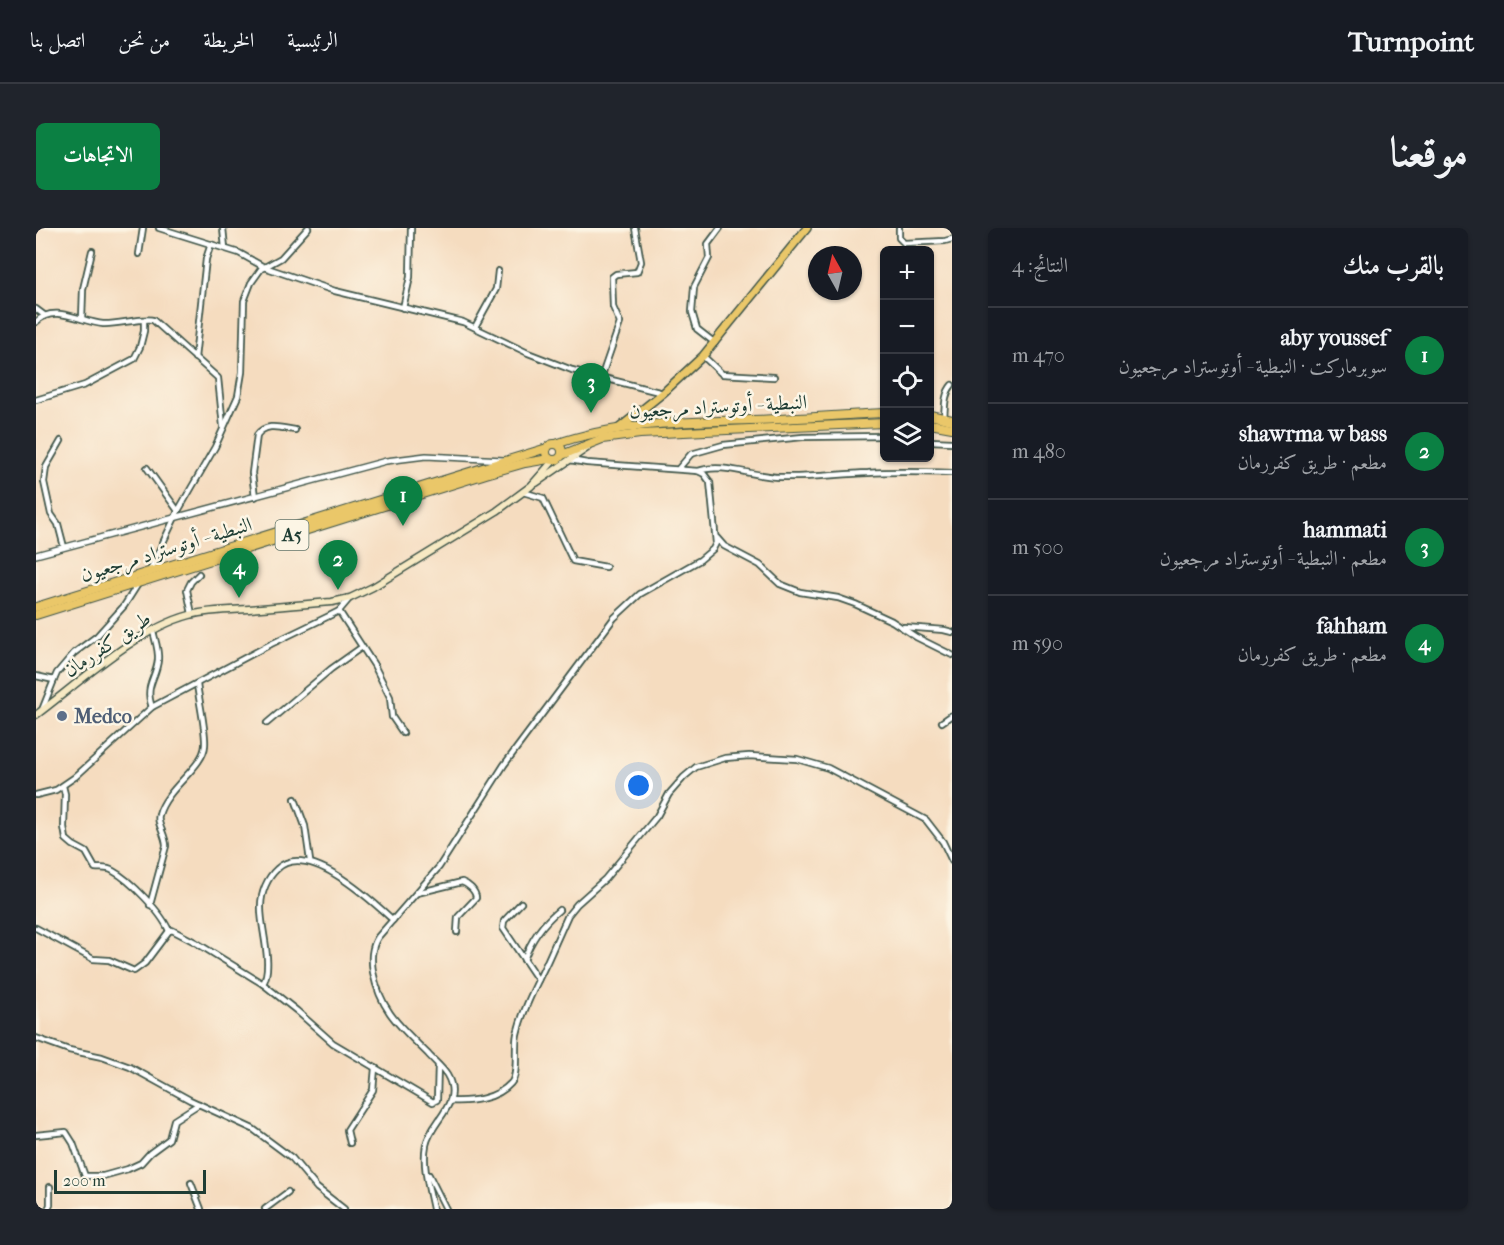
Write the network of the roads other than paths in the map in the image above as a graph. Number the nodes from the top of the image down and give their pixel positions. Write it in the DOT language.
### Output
graph roads {
  1 [pos="143,228"];
  2 [pos="159,228"];
  3 [pos="223,228"];
  4 [pos="308,228"];
  5 [pos="411,228"];
  6 [pos="635,228"];
  7 [pos="720,228"];
  8 [pos="807,228"];
  9 [pos="899,228"];
  10 [pos="952,239"];
  11 [pos="211,244"];
  12 [pos="225,248"];
  13 [pos="92,251"];
  14 [pos="139,254"];
  15 [pos="264,267"];
  16 [pos="498,271"];
  17 [pos="403,308"];
  18 [pos="36,309"];
  19 [pos="45,315"];
  20 [pos="82,319"];
  21 [pos="144,320"];
  22 [pos="36,322"];
  23 [pos="476,327"];
  24 [pos="715,343"];
  25 [pos="703,356"];
  26 [pos="195,358"];
  27 [pos="774,377"];
  28 [pos="601,378"];
  29 [pos="952,385"];
  30 [pos="663,393"];
  31 [pos="36,400"];
  32 [pos="880,413"];
  33 [pos="948,419"];
  34 [pos="880,423"];
  35 [pos="934,425"];
  36 [pos="224,428"];
  37 [pos="620,428"];
  38 [pos="766,428"];
  39 [pos="952,428"];
  40 [pos="295,430"];
  41 [pos="880,436"];
  42 [pos="767,439"];
  43 [pos="61,441"];
  44 [pos="598,441"];
  45 [pos="934,441"];
  46 [pos="952,442"];
  47 [pos="556,444"];
  48 [pos="547,448"];
  49 [pos="556,458"];
  50 [pos="506,460"];
  51 [pos="570,460"];
  52 [pos="147,468"];
  53 [pos="679,468"];
  54 [pos="698,471"];
  55 [pos="952,473"];
  56 [pos="531,486"];
  57 [pos="523,492"];
  58 [pos="255,497"];
  59 [pos="178,511"];
  60 [pos="176,518"];
  61 [pos="717,538"];
  62 [pos="64,547"];
  63 [pos="36,555"];
  64 [pos="606,567"];
  65 [pos="149,572"];
  66 [pos="200,574"];
  67 [pos="139,582"];
  68 [pos="350,598"];
  69 [pos="36,607"];
  70 [pos="339,610"];
  71 [pos="192,614"];
  72 [pos="36,615"];
  73 [pos="901,627"];
  74 [pos="153,631"];
  75 [pos="952,632"];
  76 [pos="362,647"];
  77 [pos="952,655"];
  78 [pos="36,676"];
  79 [pos="54,680"];
  80 [pos="197,684"];
  81 [pos="152,707"];
  82 [pos="39,712"];
  83 [pos="952,715"];
  84 [pos="267,723"];
  85 [pos="942,723"];
  86 [pos="403,733"];
  87 [pos="63,786"];
  88 [pos="36,795"];
  89 [pos="295,799"];
  90 [pos="310,861"];
  91 [pos="952,861"];
  92 [pos="417,893"];
  93 [pos="521,903"];
  94 [pos="150,905"];
  95 [pos="559,910"];
  96 [pos="393,920"];
  97 [pos="36,928"];
  98 [pos="169,931"];
  99 [pos="457,932"];
  100 [pos="524,960"];
  101 [pos="538,980"];
  102 [pos="263,984"];
  103 [pos="36,1038"];
  104 [pos="438,1065"];
  105 [pos="375,1068"];
  106 [pos="451,1101"];
  107 [pos="199,1104"];
  108 [pos="36,1135"];
  109 [pos="350,1143"];
  110 [pos="426,1170"];
  111 [pos="191,1183"];
  112 [pos="50,1187"];
  113 [pos="288,1192"];
  114 [pos="48,1209"];
  115 [pos="201,1209"];
  116 [pos="265,1209"];
  117 [pos="344,1209"];
  118 [pos="433,1209"];
  119 [pos="446,1209"];
  1 -- 14 [label="street"];
  2 -- 11 [label="street"];
  3 -- 12 [label="street"];
  4 -- 15 [label="street"];
  5 -- 17 [label="street"];
  6 -- 28 [label="street"];
  7 -- 24 [label="street"];
  8 -- 24 [label="main road"];
  9 -- 10 [label="street"];
  11 -- 12 [label="street"];
  11 -- 26 [label="street"];
  12 -- 15 [label="street"];
  13 -- 20 [label="street"];
  15 -- 17 [label="street"];
  15 -- 36 [label="street"];
  16 -- 23 [label="street"];
  17 -- 23 [label="street"];
  18 -- 19 [label="street"];
  19 -- 20 [label="street"];
  19 -- 22 [label="street"];
  20 -- 21 [label="street"];
  21 -- 26 [label="street"];
  21 -- 31 [label="street"];
  23 -- 28 [label="street"];
  24 -- 25 [label="main road"];
  25 -- 27 [label="street"];
  25 -- 30 [label="main road"];
  26 -- 36 [label="street"];
  28 -- 30 [label="street"];
  29 -- 33 [label="street"];
  30 -- 37 [label="main road"];
  32 -- 37 [label="highway, النبطية - أوتوستراد مرجعيون / A5"];
  34 -- 38 [label="highway, النبطية - أوتوستراد مرجعيون / A5"];
  35 -- 39 [label="highway"];
  36 -- 59 [label="street"];
  37 -- 44 [label="main road"];
  37 -- 47 [label="highway, النبطية - أوتوستراد مرجعيون / A5"];
  38 -- 42 [label="street"];
  38 -- 44 [label="highway, النبطية - أوتوستراد مرجعيون / A5"];
  40 -- 58 [label="street"];
  41 -- 42 [label="street"];
  42 -- 53 [label="street"];
  43 -- 62 [label="street"];
  44 -- 49 [label="highway, النبطية - أوتوستراد مرجعيون / A5"];
  44 -- 51 [label="main road"];
  45 -- 46 [label="street"];
  47 -- 48 [label="highway, A5"];
  47 -- 49 [label="highway"];
  48 -- 49 [label="highway"];
  48 -- 50 [label="highway, النبطية - أوتوستراد مرجعيون / A5"];
  49 -- 51 [label="street"];
  49 -- 56 [label="main road, طريق كفررمان"];
  49 -- 67 [label="highway, النبطية - أوتوستراد مرجعيون / A5"];
  50 -- 58 [label="street"];
  50 -- 65 [label="highway, النبطية - أوتوستراد مرجعيون / A5"];
  51 -- 53 [label="street"];
  51 -- 56 [label="main road"];
  52 -- 59 [label="street"];
  53 -- 54 [label="street"];
  54 -- 55 [label="street"];
  54 -- 61 [label="street"];
  56 -- 57 [label="main road, طريق كفررمان"];
  57 -- 64 [label="street"];
  57 -- 68 [label="main road, طريق كفررمان"];
  58 -- 60 [label="street"];
  59 -- 60 [label="street"];
  60 -- 62 [label="street"];
  60 -- 65 [label="street"];
  61 -- 73 [label="street"];
  61 -- 92 [label="street"];
  62 -- 63 [label="street"];
  65 -- 69 [label="highway, النبطية - أوتوستراد مرجعيون / A5"];
  66 -- 71 [label="street"];
  67 -- 72 [label="highway, النبطية - أوتوستراد مرجعيون / A5"];
  67 -- 79 [label="street"];
  68 -- 70 [label="street"];
  68 -- 71 [label="main road, طريق كفررمان"];
  70 -- 76 [label="street"];
  70 -- 80 [label="street"];
  71 -- 74 [label="main road, طريق كفررمان"];
  73 -- 75 [label="street"];
  73 -- 77 [label="street"];
  74 -- 81 [label="street"];
  74 -- 82 [label="main road, طريق كفررمان"];
  76 -- 84 [label="street"];
  76 -- 86 [label="street"];
  78 -- 79 [label="street"];
  79 -- 82 [label="street"];
  80 -- 81 [label="street"];
  80 -- 94 [label="street"];
  81 -- 87 [label="street"];
  83 -- 85 [label="street"];
  87 -- 88 [label="street"];
  87 -- 94 [label="street"];
  89 -- 90 [label="street"];
  90 -- 96 [label="street"];
  90 -- 102 [label="street"];
  91 -- 101 [label="street"];
  92 -- 96 [label="street"];
  92 -- 99 [label="street"];
  93 -- 100 [label="street"];
  94 -- 98 [label="street"];
  95 -- 100 [label="street"];
  96 -- 104 [label="street"];
  97 -- 98 [label="street"];
  98 -- 102 [label="street"];
  100 -- 101 [label="street"];
  101 -- 106 [label="street"];
  102 -- 105 [label="street"];
  103 -- 107 [label="street"];
  104 -- 105 [label="street"];
  104 -- 106 [label="street"];
  105 -- 109 [label="street"];
  106 -- 110 [label="street"];
  107 -- 108 [label="street"];
  107 -- 117 [label="street"];
  110 -- 118 [label="street"];
  110 -- 119 [label="street"];
  111 -- 115 [label="street"];
  112 -- 114 [label="street"];
  113 -- 116 [label="street"];
}
